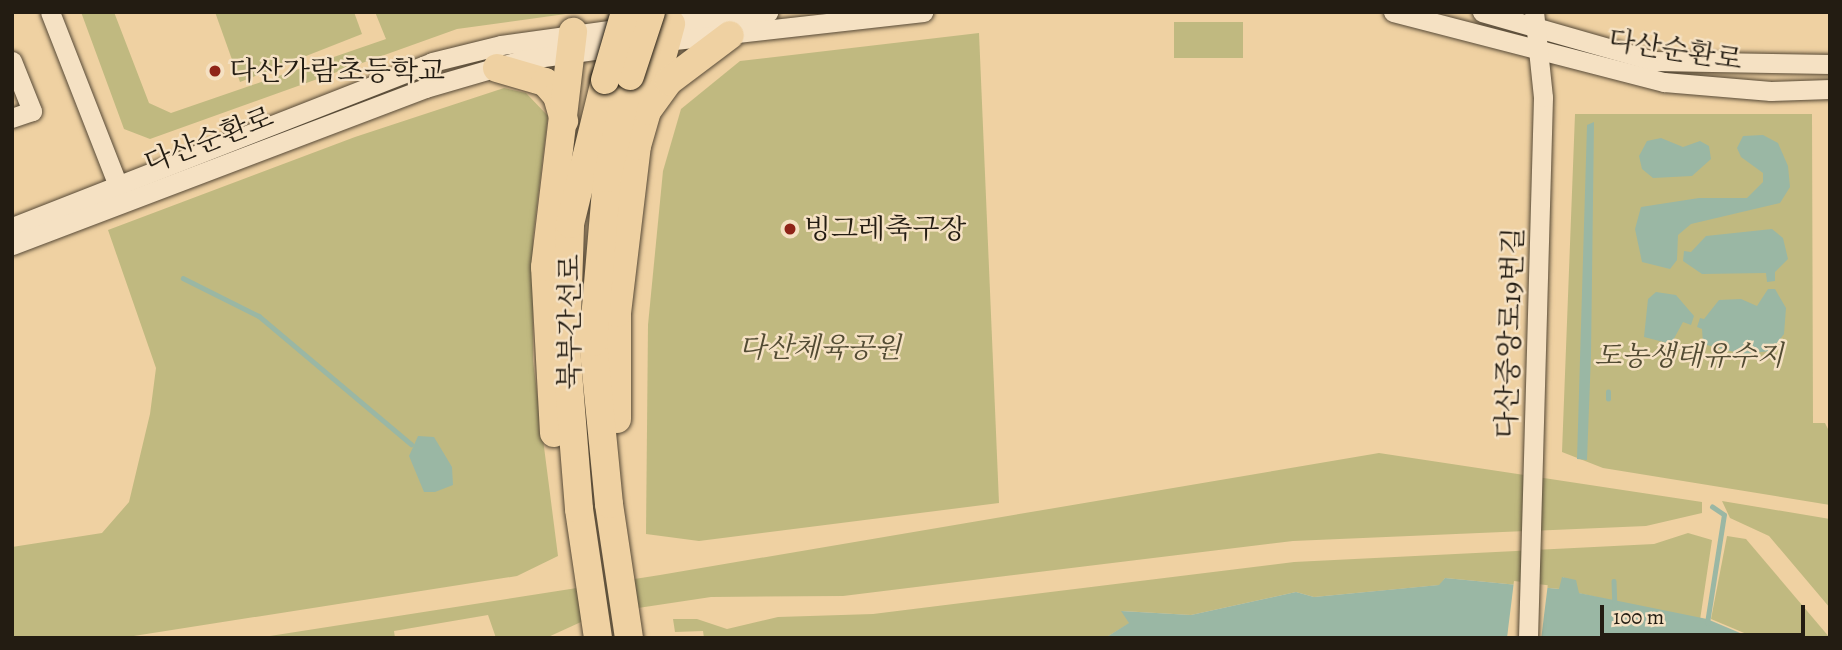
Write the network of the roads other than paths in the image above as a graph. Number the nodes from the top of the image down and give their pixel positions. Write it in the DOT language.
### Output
graph roads {
  1 [pos="50,12"];
  2 [pos="625,12"];
  3 [pos="768,12"];
  4 [pos="923,12"];
  5 [pos="1393,12"];
  6 [pos="1482,12"];
  7 [pos="1539,18"];
  8 [pos="662,26"];
  9 [pos="730,34"];
  10 [pos="573,42"];
  11 [pos="1540,51"];
  12 [pos="12,61"];
  13 [pos="1830,64"];
  14 [pos="497,68"];
  15 [pos="618,78"];
  16 [pos="1830,89"];
  17 [pos="647,111"];
  18 [pos="12,118"];
  19 [pos="564,121"];
  20 [pos="122,195"];
  21 [pos="12,227"];
  22 [pos="12,245"];
  23 [pos="608,495"];
  24 [pos="579,509"];
  25 [pos="598,638"];
  26 [pos="629,638"];
  27 [pos="1528,638"];
  1 -- 20 [label="street"];
  2 -- 15 [label="highway, 북부간선로, bridge"];
  3 -- 8 [label="street, 다산순환로"];
  4 -- 9 [label="street, 다산순환로"];
  5 -- 11 [label="street, 다산순환로"];
  6 -- 7 [label="street, 다산순환로"];
  7 -- 11 [label="street, 다산중앙로19번길"];
  7 -- 13 [label="street, 다산순환로"];
  8 -- 9 [label="street, 다산순환로"];
  8 -- 10 [label="street, 다산순환로"];
  8 -- 15 [label="highway, 북부간선로, bridge"];
  8 -- 17 [label="highway"];
  9 -- 17 [label="highway"];
  10 -- 14 [label="street, 다산순환로"];
  10 -- 19 [label="highway"];
  10 -- 20 [label="street, 다산순환로"];
  11 -- 16 [label="street, 다산순환로"];
  11 -- 27 [label="street, 다산중앙로19번길"];
  12 -- 18 [label="street"];
  14 -- 19 [label="highway"];
  14 -- 20 [label="street, 다산순환로"];
  15 -- 23 [label="highway, 북부간선로"];
  15 -- 24 [label="highway, 북부간선로"];
  17 -- 23 [label="highway"];
  19 -- 24 [label="highway"];
  20 -- 21 [label="street, 다산순환로"];
  20 -- 22 [label="street, 다산순환로"];
  23 -- 26 [label="highway, 북부간선로"];
  24 -- 25 [label="highway, 북부간선로"];
}
